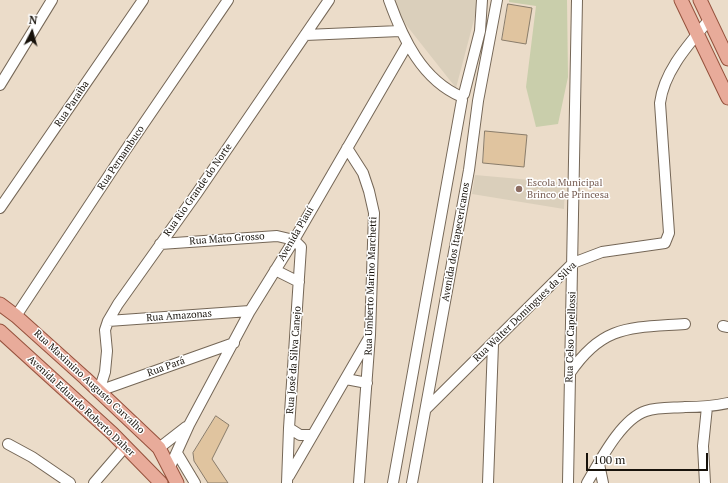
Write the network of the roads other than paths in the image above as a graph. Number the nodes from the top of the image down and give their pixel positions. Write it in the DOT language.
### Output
graph roads {
  1 [pos="52,0"];
  2 [pos="143,0"];
  3 [pos="228,0"];
  4 [pos="329,0"];
  5 [pos="389,0"];
  6 [pos="482,0"];
  7 [pos="497,0"];
  8 [pos="577,0"];
  9 [pos="681,0"];
  10 [pos="700,0"];
  11 [pos="709,20"];
  12 [pos="400,31"];
  13 [pos="305,35"];
  14 [pos="696,35"];
  15 [pos="407,45"];
  16 [pos="728,59"];
  17 [pos="0,85"];
  18 [pos="462,97"];
  19 [pos="728,98"];
  20 [pos="478,101"];
  21 [pos="346,148"];
  22 [pos="0,208"];
  23 [pos="294,240"];
  24 [pos="160,244"];
  25 [pos="573,262"];
  26 [pos="275,270"];
  27 [pos="299,282"];
  28 [pos="0,304"];
  29 [pos="250,311"];
  30 [pos="16,316"];
  31 [pos="108,321"];
  32 [pos="685,324"];
  33 [pos="0,331"];
  34 [pos="370,335"];
  35 [pos="571,337"];
  36 [pos="234,343"];
  37 [pos="493,344"];
  38 [pos="591,347"];
  39 [pos="570,373"];
  40 [pos="346,379"];
  41 [pos="367,383"];
  42 [pos="99,391"];
  43 [pos="728,404"];
  44 [pos="707,407"];
  45 [pos="426,409"];
  46 [pos="189,425"];
  47 [pos="289,428"];
  48 [pos="112,433"];
  49 [pos="312,435"];
  50 [pos="149,438"];
  51 [pos="8,444"];
  52 [pos="125,447"];
  53 [pos="159,448"];
  54 [pos="177,453"];
  55 [pos="599,464"];
  56 [pos="170,467"];
  57 [pos="154,475"];
  58 [pos="288,480"];
  59 [pos="70,483"];
  60 [pos="94,483"];
  61 [pos="177,483"];
  62 [pos="195,483"];
  63 [pos="359,483"];
  64 [pos="393,483"];
  65 [pos="412,483"];
  66 [pos="488,483"];
  67 [pos="568,483"];
  68 [pos="587,483"];
  69 [pos="603,483"];
  70 [pos="705,483"];
  1 -- 17 [label="street"];
  2 -- 22 [label="street, Rua Paraiba"];
  3 -- 30 [label="street, Rua Pernambuco"];
  4 -- 13 [label="street, Rua Rio Grande do Norte"];
  5 -- 12 [label="street"];
  6 -- 18 [label="street, Avenida dos Itapecericanos"];
  7 -- 20 [label="street, Avenida dos Itapecericanos"];
  8 -- 25 [label="street, Rua Celso Capellossi"];
  9 -- 14 [label="main road"];
  10 -- 11 [label="main road"];
  11 -- 14 [label="street, Rua Walter Domingues da Silva"];
  11 -- 16 [label="main road"];
  12 -- 13 [label="street"];
  12 -- 15 [label="street"];
  13 -- 24 [label="street, Rua Rio Grande do Norte"];
  14 -- 19 [label="main road"];
  14 -- 25 [label="street, Rua Walter Domingues da Silva"];
  15 -- 18 [label="street"];
  15 -- 21 [label="street, Avenida Piauí"];
  18 -- 20 [label="street"];
  18 -- 64 [label="street, Avenida dos Itapecericanos"];
  20 -- 45 [label="street, Avenida dos Itapecericanos"];
  21 -- 23 [label="street, Avenida Piauí"];
  21 -- 34 [label="street, Rua Umberto Marino Marchetti"];
  23 -- 24 [label="street, Rua Mato Grosso"];
  23 -- 26 [label="street, Avenida Piauí"];
  23 -- 27 [label="street, Rua José da Silva Canejo"];
  24 -- 31 [label="street, Rua Rio Grande do Norte"];
  25 -- 35 [label="street, Rua Celso Capellossi"];
  25 -- 37 [label="street, Rua Walter Domingues da Silva"];
  26 -- 27 [label="street"];
  26 -- 29 [label="street, Avenida Piauí"];
  27 -- 47 [label="street, Rua José da Silva Canejo"];
  28 -- 30 [label="main road, Rua Maximino Augusto Carvalho"];
  29 -- 31 [label="street, Rua Amazonas"];
  29 -- 36 [label="street, Avenida Piauí"];
  30 -- 42 [label="main road, Rua Maximino Augusto Carvalho"];
  31 -- 42 [label="street, Rua Rio Grande do Norte"];
  32 -- 38 [label="street"];
  33 -- 48 [label="main road, Avenida Eduardo Roberto Daher"];
  34 -- 40 [label="street"];
  34 -- 41 [label="street, Rua Umberto Marino Marchetti"];
  35 -- 38 [label="street"];
  35 -- 39 [label="street, Rua Celso Capellossi"];
  36 -- 42 [label="street, Rua Pará"];
  36 -- 46 [label="street, Avenida Piauí"];
  37 -- 45 [label="street, Rua Walter Domingues da Silva"];
  37 -- 66 [label="street"];
  38 -- 39 [label="street"];
  39 -- 67 [label="street, Rua Celso Capellossi"];
  40 -- 41 [label="street"];
  40 -- 49 [label="street"];
  41 -- 63 [label="street, Rua Umberto Marino Marchetti"];
  42 -- 50 [label="main road, Rua Maximino Augusto Carvalho"];
  43 -- 44 [label="street"];
  44 -- 55 [label="street"];
  44 -- 70 [label="street"];
  45 -- 65 [label="street, Avenida dos Itapecericanos"];
  46 -- 53 [label="street, Avenida Piauí"];
  46 -- 54 [label="street, Avenida Piauí"];
  47 -- 49 [label="street"];
  47 -- 58 [label="street, Rua José da Silva Canejo"];
  48 -- 50 [label="main road"];
  48 -- 52 [label="main road, Avenida Eduardo Roberto Daher"];
  49 -- 58 [label="street"];
  50 -- 53 [label="main road, Rua Maximino Augusto Carvalho"];
  51 -- 59 [label="street"];
  52 -- 57 [label="main road, Avenida Eduardo Roberto Daher"];
  52 -- 60 [label="street"];
  53 -- 56 [label="main road, Rua Maximino Augusto Carvalho"];
  53 -- 57 [label="main road"];
  54 -- 56 [label="street, Avenida Piauí"];
  54 -- 62 [label="street"];
  55 -- 68 [label="street"];
  55 -- 69 [label="street"];
  56 -- 57 [label="main road"];
  56 -- 61 [label="main road"];
}
